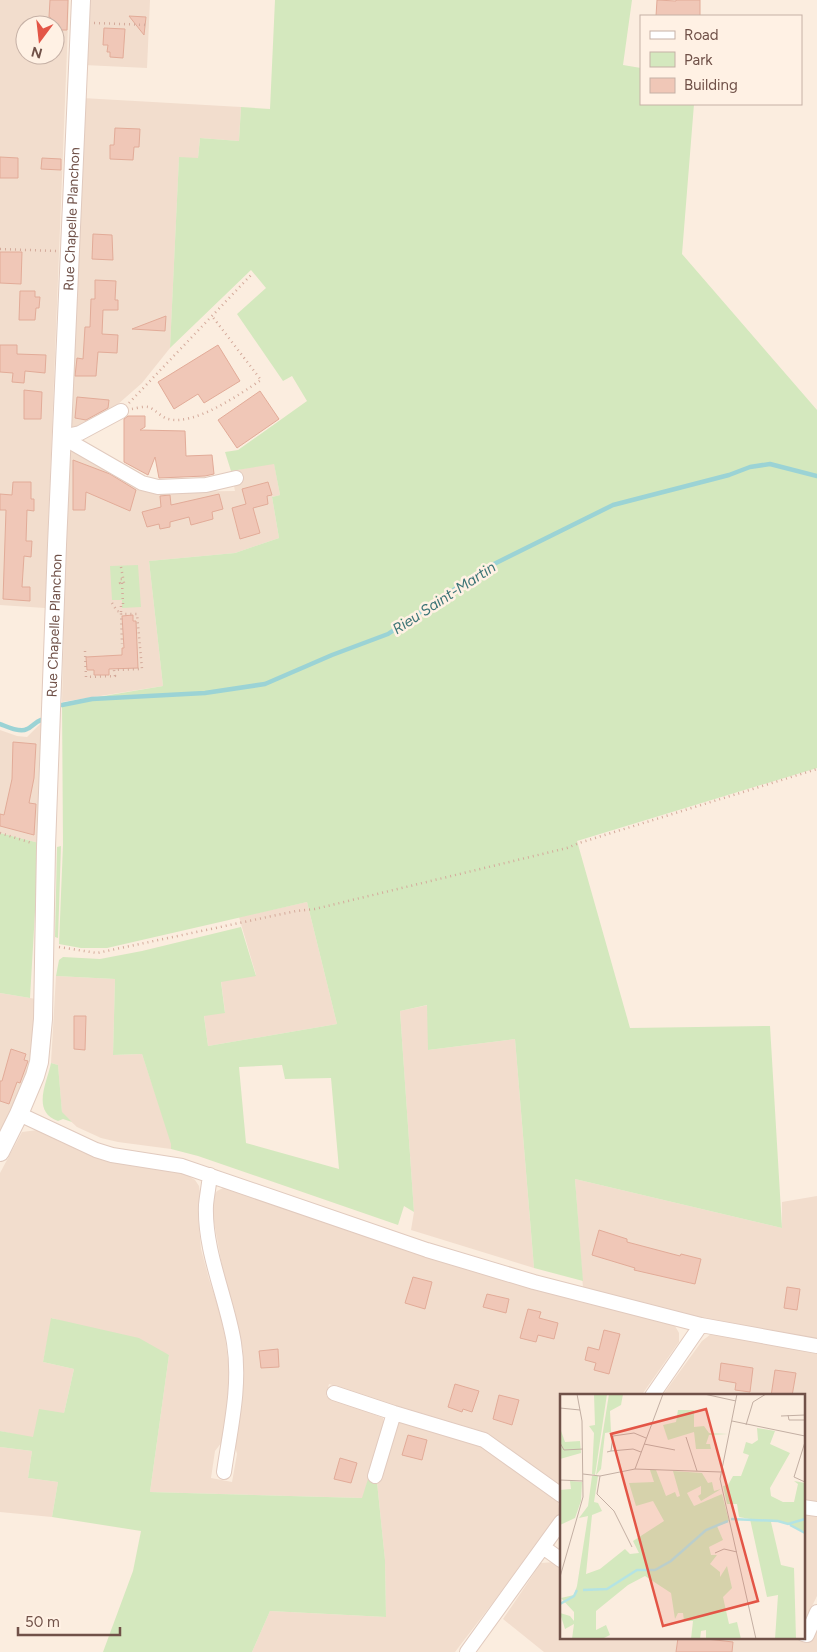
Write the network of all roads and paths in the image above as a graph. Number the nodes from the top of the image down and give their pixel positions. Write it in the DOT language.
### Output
graph roads {
  1 [pos="81,0"];
  2 [pos="80,22"];
  3 [pos="148,24"];
  4 [pos="0,249"];
  5 [pos="69,252"];
  6 [pos="251,275"];
  7 [pos="212,316"];
  8 [pos="121,411"];
  9 [pos="62,437"];
  10 [pos="236,478"];
  11 [pos="121,567"];
  12 [pos="112,603"];
  13 [pos="121,613"];
  14 [pos="122,644"];
  15 [pos="84,651"];
  16 [pos="817,769"];
  17 [pos="0,833"];
  18 [pos="46,847"];
  19 [pos="45,944"];
  20 [pos="20,1114"];
  21 [pos="0,1152"];
  22 [pos="210,1175"];
  23 [pos="701,1325"];
  24 [pos="817,1346"];
  25 [pos="334,1392"];
  26 [pos="653,1394"];
  27 [pos="394,1413"];
  28 [pos="224,1472"];
  29 [pos="375,1476"];
  30 [pos="560,1493"];
  31 [pos="804,1507"];
  32 [pos="817,1509"];
  33 [pos="560,1523"];
  34 [pos="543,1547"];
  35 [pos="560,1559"];
  36 [pos="817,1612"];
  37 [pos="804,1634"];
  38 [pos="467,1652"];
  1 -- 2 [label="street, Rue Chapelle Planchon"];
  2 -- 3 [label="path"];
  2 -- 5 [label="street, Rue Chapelle Planchon"];
  4 -- 5 [label="path"];
  5 -- 9 [label="street, Rue Chapelle Planchon"];
  6 -- 7 [label="path"];
  7 -- 8 [label="path"];
  7 -- 8 [label="path"];
  8 -- 9 [label="street"];
  9 -- 10 [label="street"];
  9 -- 18 [label="street, Rue Chapelle Planchon"];
  11 -- 13 [label="path"];
  12 -- 13 [label="path"];
  13 -- 14 [label="path"];
  13 -- 15 [label="path"];
  16 -- 19 [label="path"];
  17 -- 18 [label="path"];
  18 -- 19 [label="street, Rue Chapelle Planchon"];
  19 -- 20 [label="street, Rue Chapelle Planchon"];
  20 -- 21 [label="street, Rue Chapelle Planchon"];
  20 -- 22 [label="street"];
  22 -- 23 [label="street"];
  22 -- 28 [label="street"];
  23 -- 24 [label="street"];
  23 -- 26 [label="street"];
  25 -- 27 [label="street"];
  27 -- 29 [label="street"];
  27 -- 30 [label="street"];
  31 -- 32 [label="street"];
  33 -- 34 [label="street"];
  34 -- 35 [label="street"];
  34 -- 38 [label="street"];
  36 -- 37 [label="street"];
}
